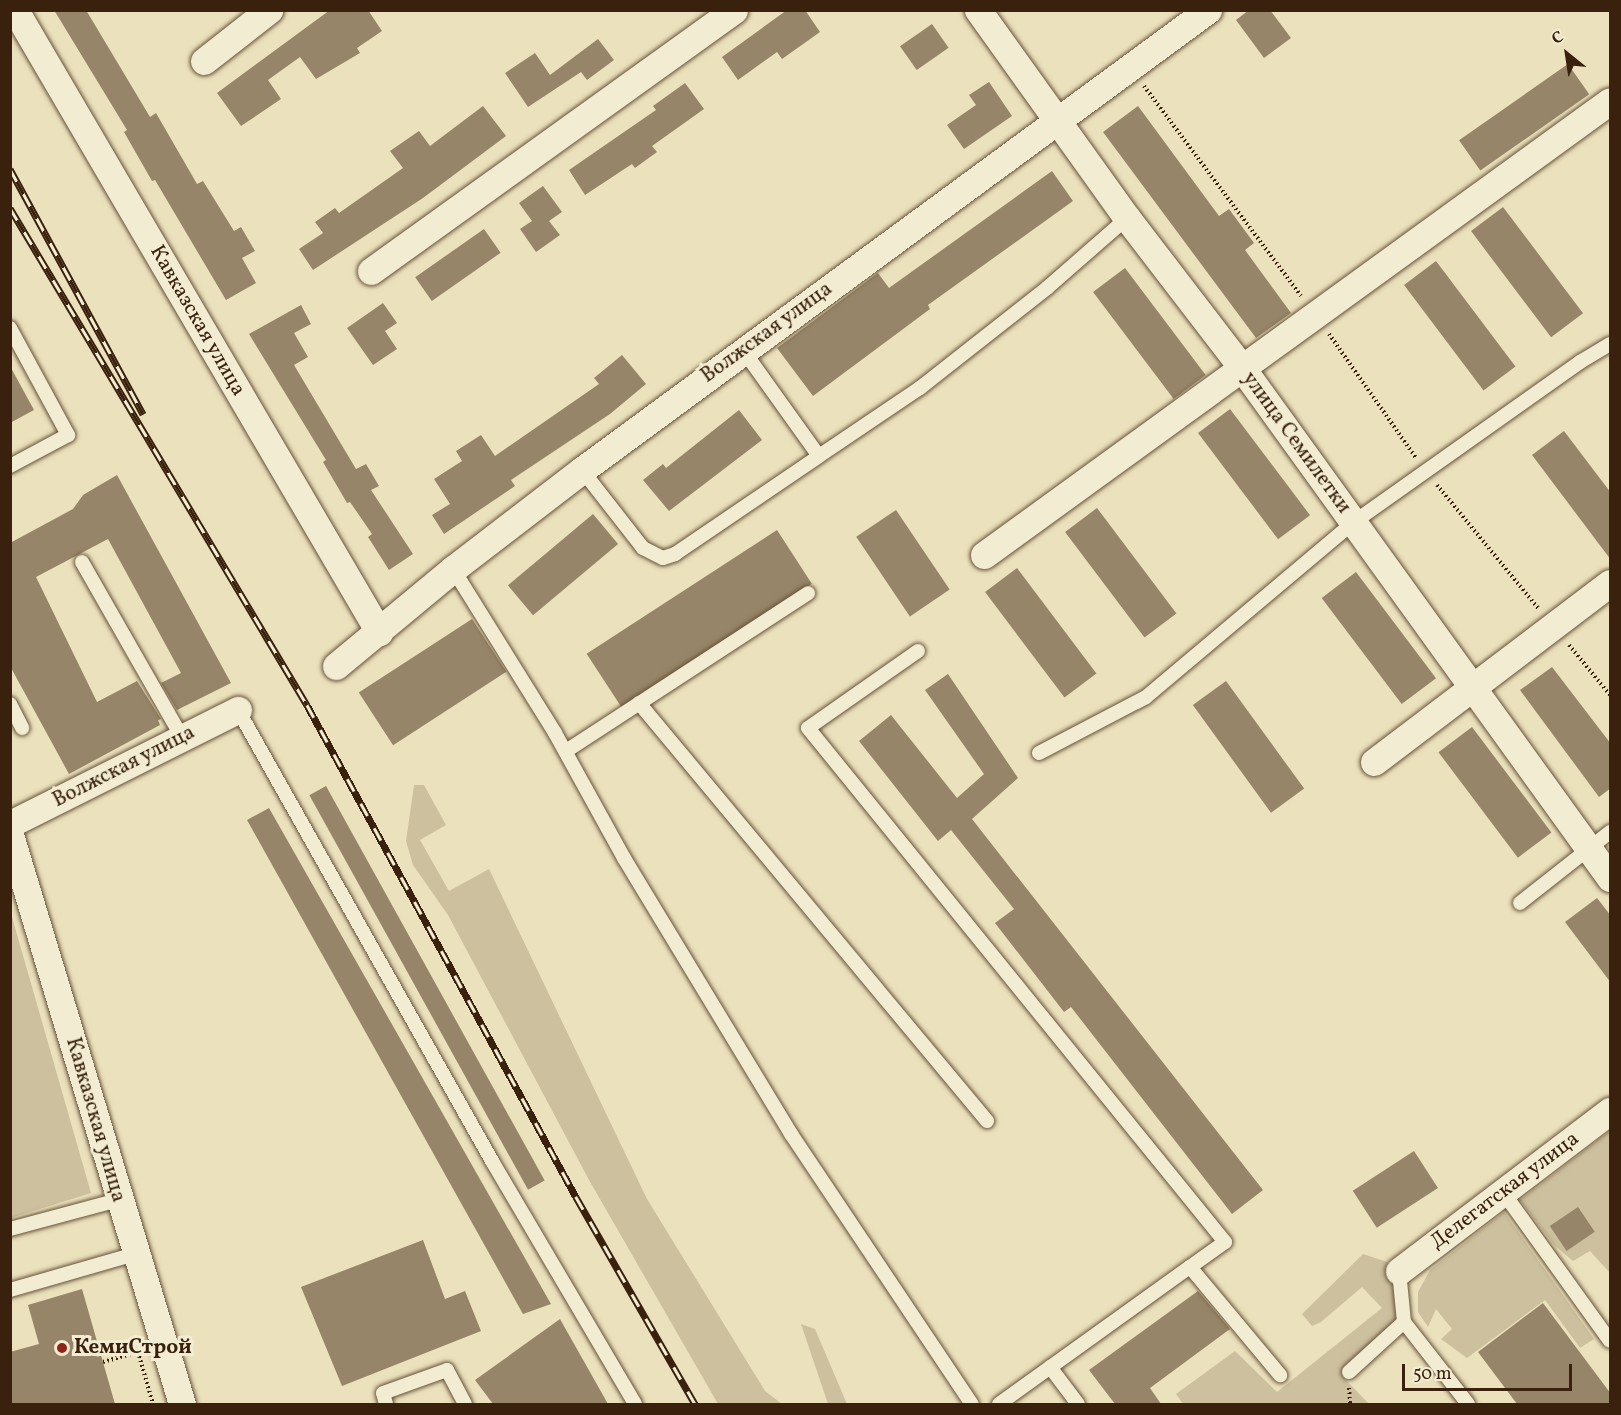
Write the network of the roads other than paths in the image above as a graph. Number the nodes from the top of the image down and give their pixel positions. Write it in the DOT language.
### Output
graph roads {
  1 [pos="15,10"];
  2 [pos="269,10"];
  3 [pos="734,10"];
  4 [pos="978,10"];
  5 [pos="1208,10"];
  6 [pos="204,61"];
  7 [pos="1611,101"];
  8 [pos="1058,123"];
  9 [pos="1127,218"];
  10 [pos="371,272"];
  11 [pos="10,328"];
  12 [pos="1611,344"];
  13 [pos="743,350"];
  14 [pos="1242,368"];
  15 [pos="819,456"];
  16 [pos="10,466"];
  17 [pos="582,470"];
  18 [pos="1354,522"];
  19 [pos="984,555"];
  20 [pos="82,562"];
  21 [pos="453,569"];
  22 [pos="1611,583"];
  23 [pos="808,593"];
  24 [pos="379,632"];
  25 [pos="918,651"];
  26 [pos="336,666"];
  27 [pos="1472,686"];
  28 [pos="639,703"];
  29 [pos="10,704"];
  30 [pos="238,710"];
  31 [pos="22,728"];
  32 [pos="182,737"];
  33 [pos="566,751"];
  34 [pos="1039,753"];
  35 [pos="1374,762"];
  36 [pos="10,824"];
  37 [pos="1611,832"];
  38 [pos="10,835"];
  39 [pos="1588,849"];
  40 [pos="1611,878"];
  41 [pos="1520,903"];
  42 [pos="1611,1111"];
  43 [pos="987,1121"];
  44 [pos="1503,1192"];
  45 [pos="118,1200"];
  46 [pos="10,1229"];
  47 [pos="135,1254"];
  48 [pos="1190,1267"];
  49 [pos="1399,1271"];
  50 [pos="10,1290"];
  51 [pos="1404,1322"];
  52 [pos="1611,1341"];
  53 [pos="1050,1367"];
  54 [pos="1349,1372"];
  55 [pos="1280,1375"];
  56 [pos="182,1404"];
  57 [pos="386,1404"];
  58 [pos="465,1404"];
  59 [pos="635,1404"];
  60 [pos="972,1404"];
  61 [pos="999,1404"];
  62 [pos="1078,1404"];
  63 [pos="1468,1404"];
  1 -- 24 [label="street, Кавказская улица"];
  2 -- 6 [label="street"];
  3 -- 10 [label="street"];
  4 -- 8 [label="street, улица Семилетки"];
  5 -- 8 [label="street, Волжская улица"];
  7 -- 14 [label="street"];
  8 -- 9 [label="street, улица Семилетки"];
  8 -- 13 [label="street, Волжская улица"];
  9 -- 14 [label="street, улица Семилетки"];
  9 -- 15 [label="lane"];
  11 -- 16 [label="lane"];
  12 -- 18 [label="lane"];
  13 -- 15 [label="lane"];
  13 -- 17 [label="street, Волжская улица"];
  14 -- 18 [label="street, улица Семилетки"];
  14 -- 19 [label="street"];
  15 -- 17 [label="lane"];
  17 -- 21 [label="street, Волжская улица"];
  18 -- 27 [label="street, улица Семилетки"];
  18 -- 34 [label="lane"];
  20 -- 32 [label="lane"];
  21 -- 24 [label="street, Волжская улица"];
  21 -- 33 [label="lane"];
  22 -- 27 [label="street"];
  23 -- 28 [label="lane"];
  24 -- 26 [label="street, Волжская улица"];
  25 -- 48 [label="lane"];
  27 -- 35 [label="street"];
  27 -- 39 [label="street, улица Семилетки"];
  28 -- 33 [label="lane"];
  28 -- 43 [label="lane"];
  29 -- 31 [label="lane"];
  30 -- 32 [label="street, Волжская улица"];
  30 -- 59 [label="lane"];
  32 -- 36 [label="street, Волжская улица"];
  33 -- 60 [label="lane"];
  37 -- 39 [label="lane"];
  38 -- 45 [label="street, Кавказская улица"];
  39 -- 40 [label="street, улица Семилетки"];
  39 -- 41 [label="lane"];
  42 -- 44 [label="street, Делегатская улица"];
  44 -- 49 [label="street, Делегатская улица"];
  44 -- 52 [label="lane"];
  45 -- 46 [label="lane"];
  45 -- 47 [label="street, Кавказская улица"];
  47 -- 50 [label="lane"];
  47 -- 56 [label="street, Кавказская улица"];
  48 -- 53 [label="lane"];
  48 -- 55 [label="lane"];
  49 -- 51 [label="lane"];
  51 -- 54 [label="lane"];
  51 -- 63 [label="lane"];
  53 -- 61 [label="lane"];
  53 -- 62 [label="lane"];
  57 -- 58 [label="lane"];
}
